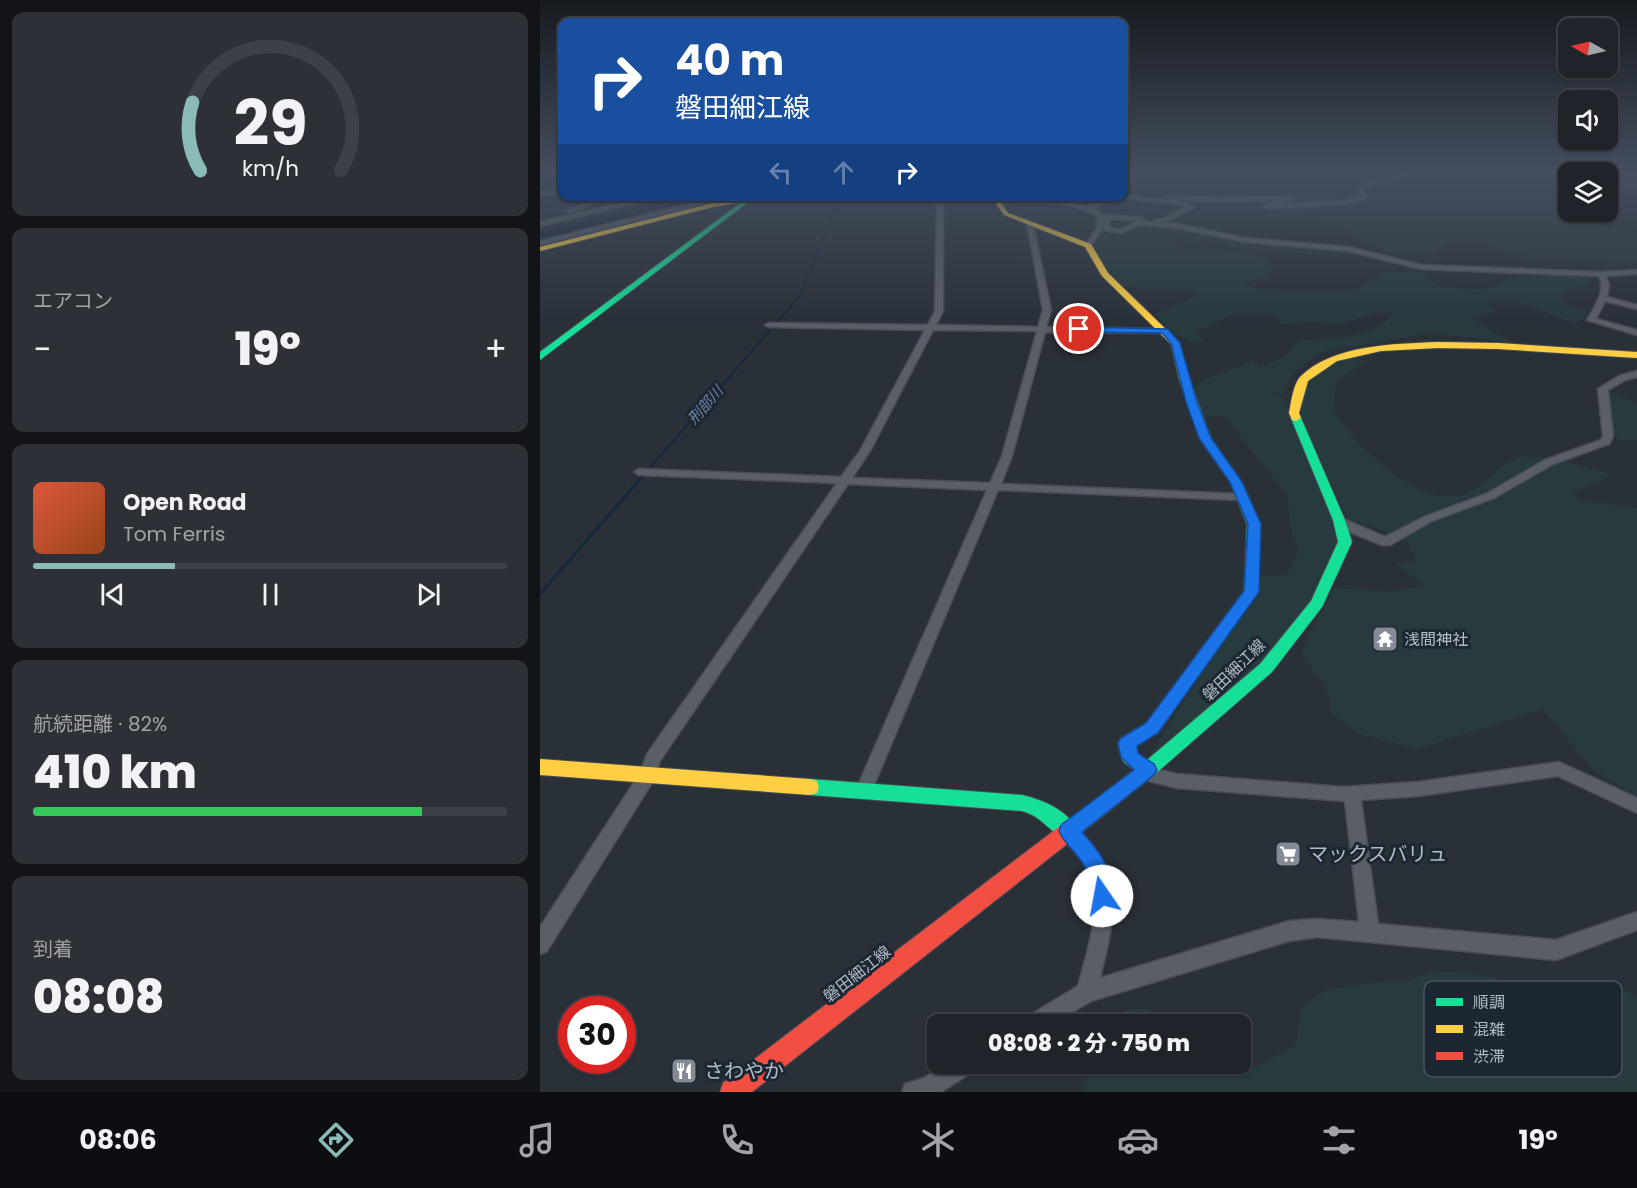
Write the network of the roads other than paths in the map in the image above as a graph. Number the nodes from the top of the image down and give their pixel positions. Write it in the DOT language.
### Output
graph roads {
  1 [pos="630,221"];
  2 [pos="650,221"];
  3 [pos="721,221"];
  4 [pos="940,221"];
  5 [pos="1023,221"];
  6 [pos="1103,221"];
  7 [pos="1105,221"];
  8 [pos="1030,224"];
  9 [pos="540,243"];
  10 [pos="1088,246"];
  11 [pos="540,249"];
  12 [pos="1637,272"];
  13 [pos="1601,274"];
  14 [pos="1602,298"];
  15 [pos="1637,307"];
  16 [pos="769,325"];
  17 [pos="931,327"];
  18 [pos="1043,328"];
  19 [pos="1164,331"];
  20 [pos="1637,333"];
  21 [pos="1637,354"];
  22 [pos="540,357"];
  23 [pos="1637,374"];
  24 [pos="639,472"];
  25 [pos="844,482"];
  26 [pos="993,487"];
  27 [pos="1241,497"];
  28 [pos="1339,519"];
  29 [pos="540,767"];
  30 [pos="1148,770"];
  31 [pos="647,776"];
  32 [pos="864,790"];
  33 [pos="1352,793"];
  34 [pos="1637,806"];
  35 [pos="1068,831"];
  36 [pos="1637,921"];
  37 [pos="1370,933"];
  38 [pos="540,944"];
  39 [pos="1086,992"];
  40 [pos="1050,1014"];
  41 [pos="949,1074"];
  42 [pos="732,1092"];
  43 [pos="913,1092"];
  1 -- 9 [label="street"];
  2 -- 11 [label="street"];
  3 -- 22 [label="street"];
  4 -- 17 [label="street"];
  5 -- 8 [label="street"];
  6 -- 10 [label="street"];
  7 -- 13 [label="street"];
  8 -- 10 [label="street"];
  8 -- 18 [label="street"];
  10 -- 19 [label="street"];
  12 -- 13 [label="street"];
  13 -- 14 [label="street"];
  14 -- 15 [label="street"];
  14 -- 20 [label="street"];
  16 -- 17 [label="street"];
  17 -- 18 [label="street"];
  17 -- 25 [label="street"];
  18 -- 19 [label="street"];
  18 -- 26 [label="street"];
  19 -- 27 [label="street"];
  21 -- 28 [label="street, 磐田細江線"];
  23 -- 28 [label="street"];
  24 -- 25 [label="street"];
  25 -- 26 [label="street"];
  25 -- 31 [label="street"];
  26 -- 27 [label="street"];
  26 -- 32 [label="street"];
  27 -- 30 [label="street"];
  28 -- 30 [label="street, 磐田細江線"];
  29 -- 31 [label="street"];
  30 -- 33 [label="street"];
  30 -- 35 [label="street, 磐田細江線"];
  31 -- 32 [label="street"];
  31 -- 38 [label="street"];
  32 -- 35 [label="street"];
  33 -- 34 [label="street"];
  33 -- 37 [label="street"];
  35 -- 39 [label="street"];
  35 -- 42 [label="street, 磐田細江線"];
  36 -- 37 [label="street"];
  37 -- 39 [label="street"];
  39 -- 40 [label="street"];
  41 -- 43 [label="street"];
}
